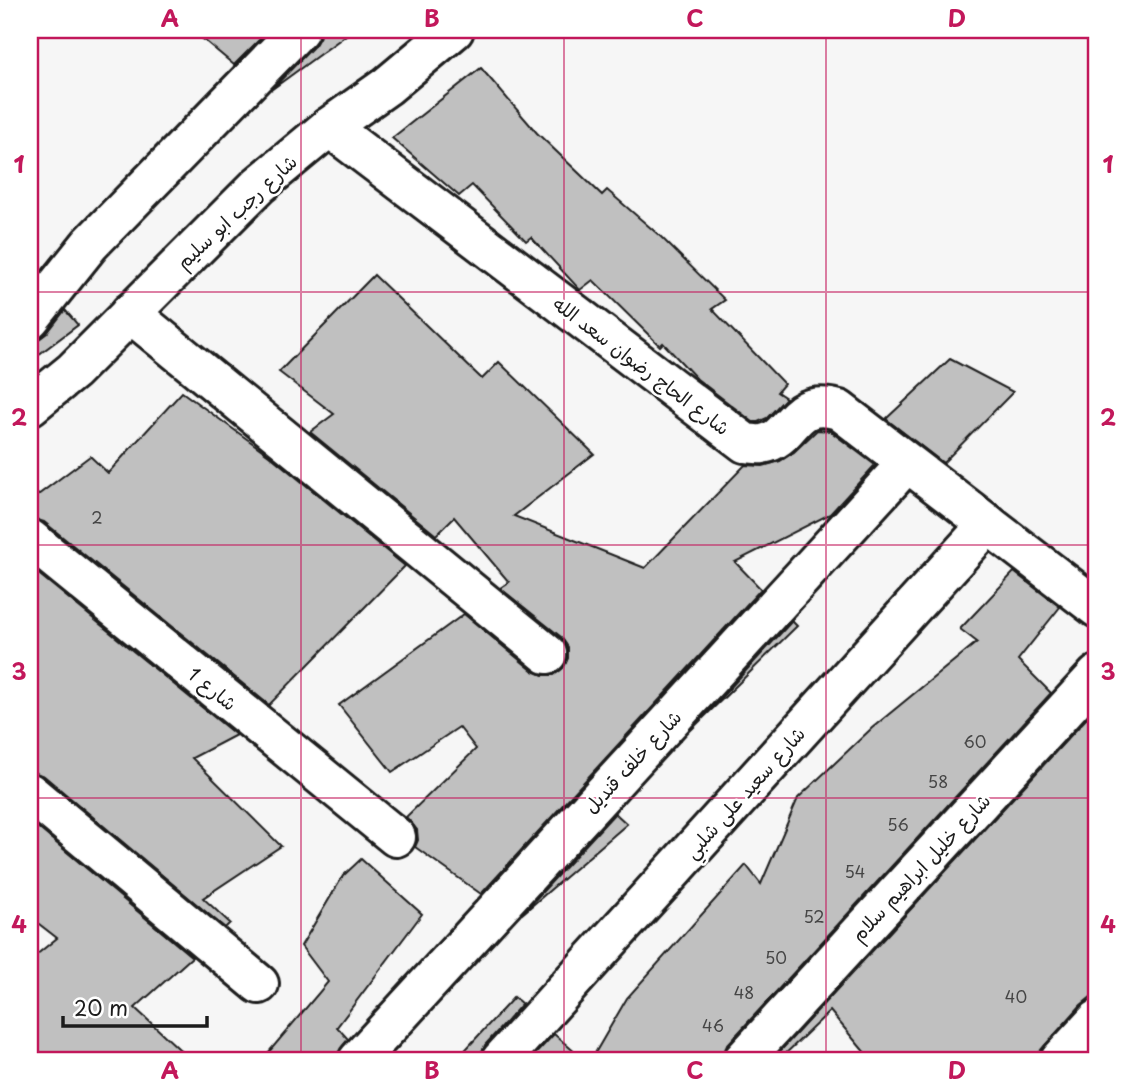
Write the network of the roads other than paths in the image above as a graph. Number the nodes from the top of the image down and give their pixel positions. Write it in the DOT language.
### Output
graph roads {
  1 [pos="299,30"];
  2 [pos="454,30"];
  3 [pos="329,127"];
  4 [pos="130,313"];
  5 [pos="30,319"];
  6 [pos="30,406"];
  7 [pos="907,463"];
  8 [pos="988,524"];
  9 [pos="30,539"];
  10 [pos="1097,608"];
  11 [pos="547,653"];
  12 [pos="1097,675"];
  13 [pos="30,793"];
  14 [pos="396,837"];
  15 [pos="259,984"];
  16 [pos="1097,1020"];
  17 [pos="358,1060"];
  18 [pos="501,1060"];
  19 [pos="743,1060"];
  20 [pos="1060,1060"];
  1 -- 5 [label="street"];
  2 -- 3 [label="street, شارع رجب ابو سليم"];
  3 -- 4 [label="street, شارع رجب ابو سليم"];
  3 -- 7 [label="street, شارع الحاج رضوان سعد الله"];
  4 -- 6 [label="street, شارع رجب ابو سليم"];
  4 -- 11 [label="street"];
  7 -- 8 [label="street, شارع الحاج رضوان سعد الله"];
  7 -- 17 [label="street, شارع خلف قنديل"];
  8 -- 10 [label="street, شارع الحاج رضوان سعد الله"];
  8 -- 18 [label="street, شارع سعيد على شلبي"];
  9 -- 14 [label="street, شارع 1"];
  12 -- 19 [label="street, شارع خليل ابراهيم سلام"];
  13 -- 15 [label="street"];
  16 -- 20 [label="street"];
}
